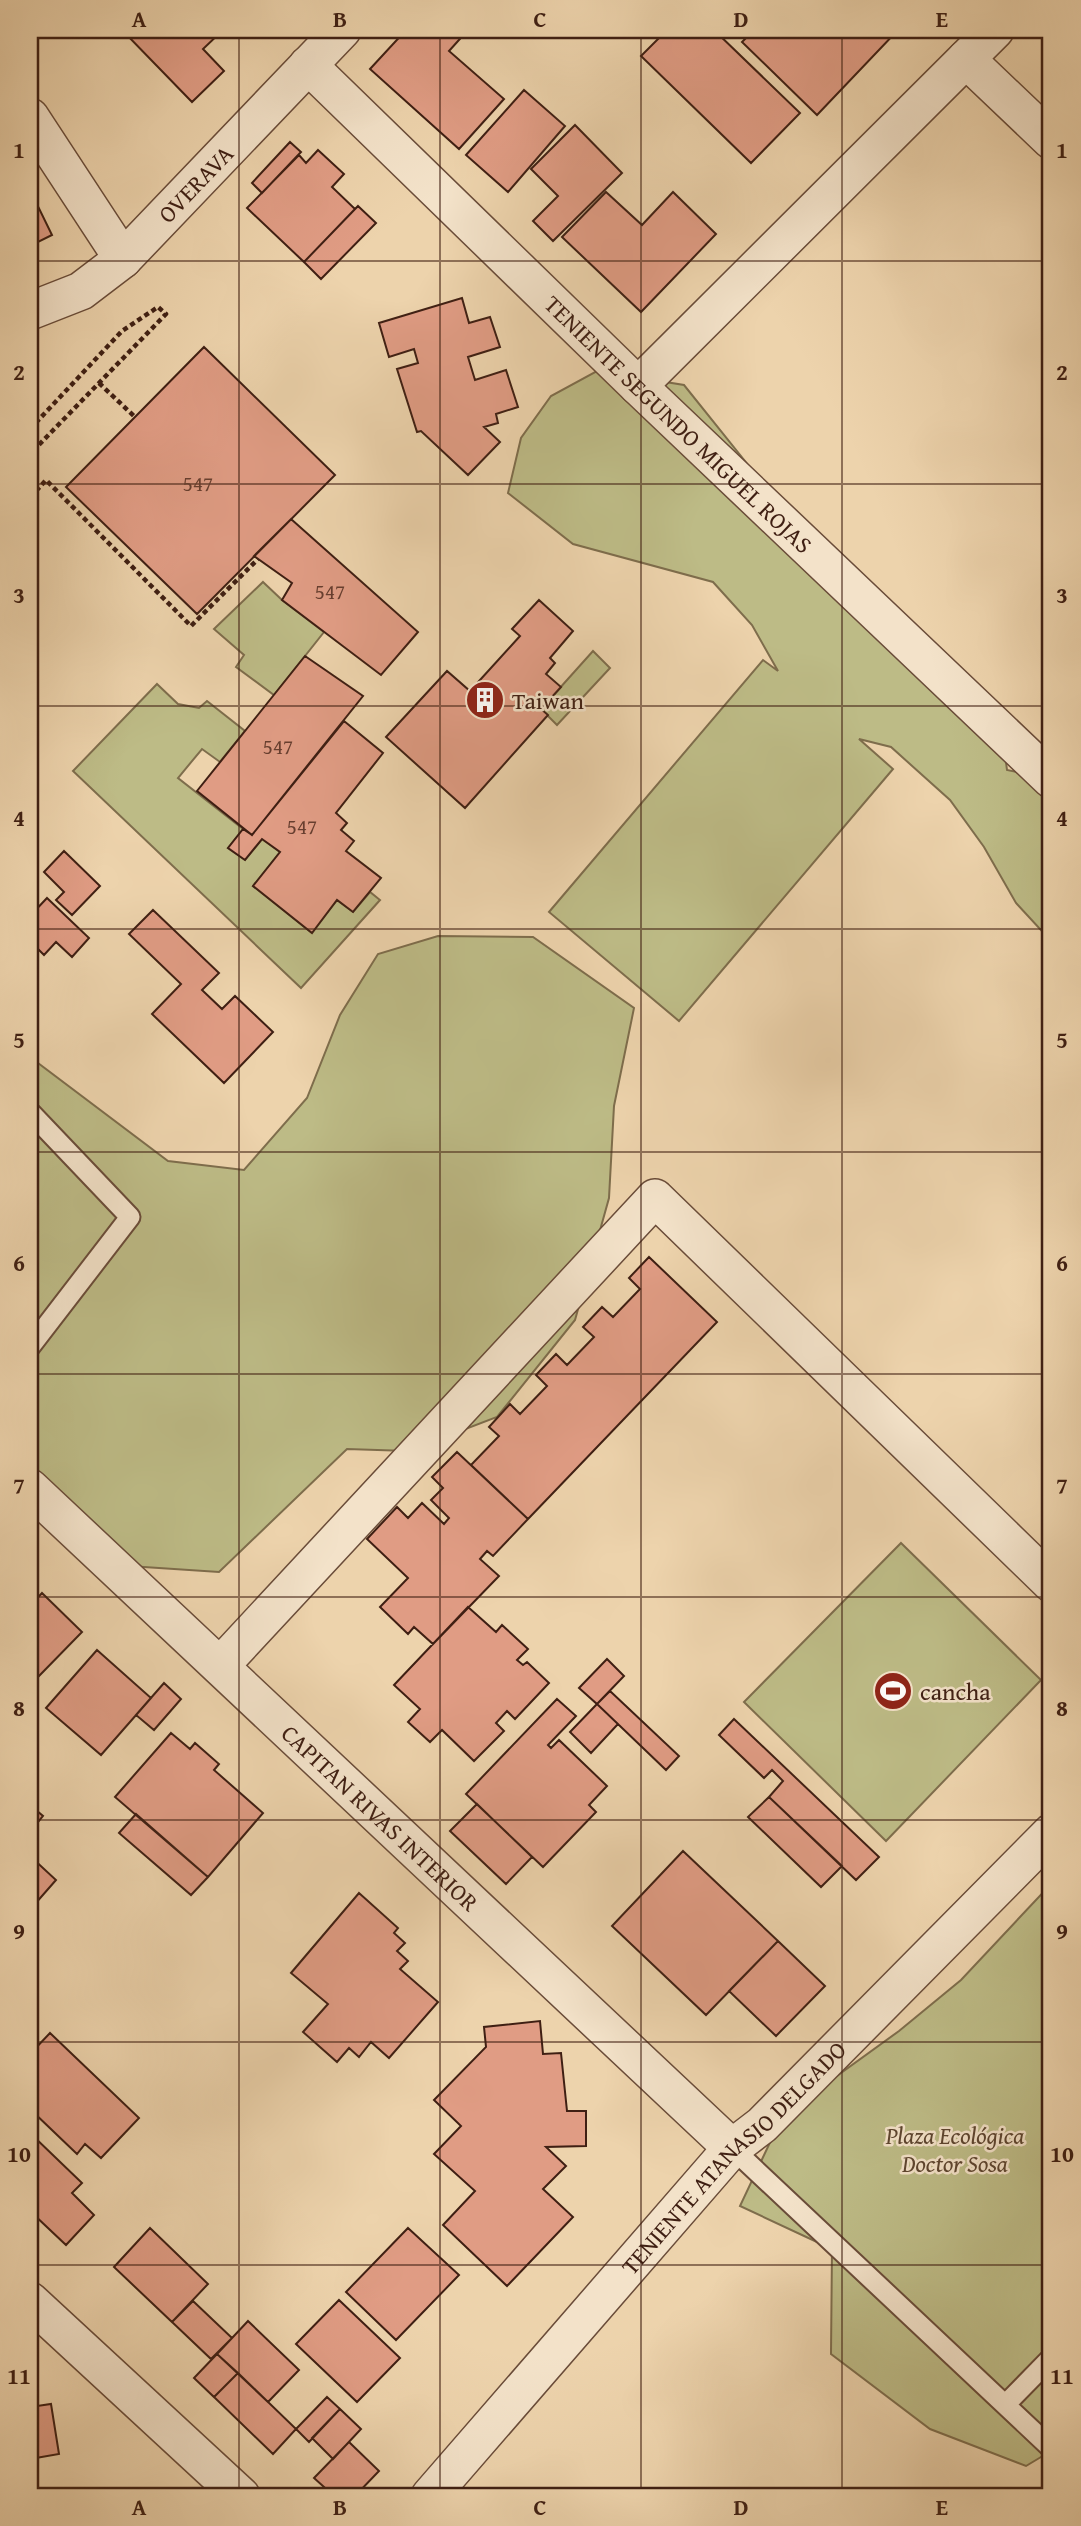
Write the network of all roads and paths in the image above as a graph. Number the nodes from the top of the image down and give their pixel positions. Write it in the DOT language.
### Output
graph roads {
  1 [pos="342,30"];
  2 [pos="995,30"];
  3 [pos="966,59"];
  4 [pos="308,65"];
  5 [pos="30,117"];
  6 [pos="1051,140"];
  7 [pos="123,259"];
  8 [pos="30,311"];
  9 [pos="99,383"];
  10 [pos="638,386"];
  11 [pos="135,417"];
  12 [pos="30,429"];
  13 [pos="30,453"];
  14 [pos="30,481"];
  15 [pos="258,559"];
  16 [pos="1051,779"];
  17 [pos="30,1112"];
  18 [pos="30,1347"];
  19 [pos="30,1488"];
  20 [pos="1051,1583"];
  21 [pos="220,1666"];
  22 [pos="1051,1833"];
  23 [pos="732,2148"];
  24 [pos="30,2301"];
  25 [pos="1051,2358"];
  26 [pos="1006,2404"];
  27 [pos="1051,2448"];
  28 [pos="241,2496"];
  29 [pos="430,2496"];
  1 -- 4 [label="street, OVERAVA"];
  2 -- 3 [label="street"];
  3 -- 6 [label="street"];
  3 -- 10 [label="street"];
  4 -- 7 [label="street, OVERAVA"];
  4 -- 10 [label="street, TENIENTE SEGUNDO MIGUEL ROJAS"];
  5 -- 7 [label="street"];
  7 -- 8 [label="street, OVERAVA"];
  9 -- 11 [label="path"];
  9 -- 12 [label="path"];
  9 -- 13 [label="path"];
  10 -- 16 [label="street, TENIENTE SEGUNDO MIGUEL ROJAS"];
  14 -- 15 [label="path"];
  17 -- 18 [label="lane"];
  19 -- 21 [label="street, CAPITAN RIVAS INTERIOR"];
  20 -- 21 [label="street"];
  21 -- 23 [label="street, CAPITAN RIVAS INTERIOR"];
  22 -- 23 [label="street, TENIENTE ATANASIO DELGADO"];
  23 -- 26 [label="lane"];
  23 -- 29 [label="street, TENIENTE ATANASIO DELGADO"];
  24 -- 28 [label="street"];
  25 -- 26 [label="lane"];
  26 -- 27 [label="lane"];
}
